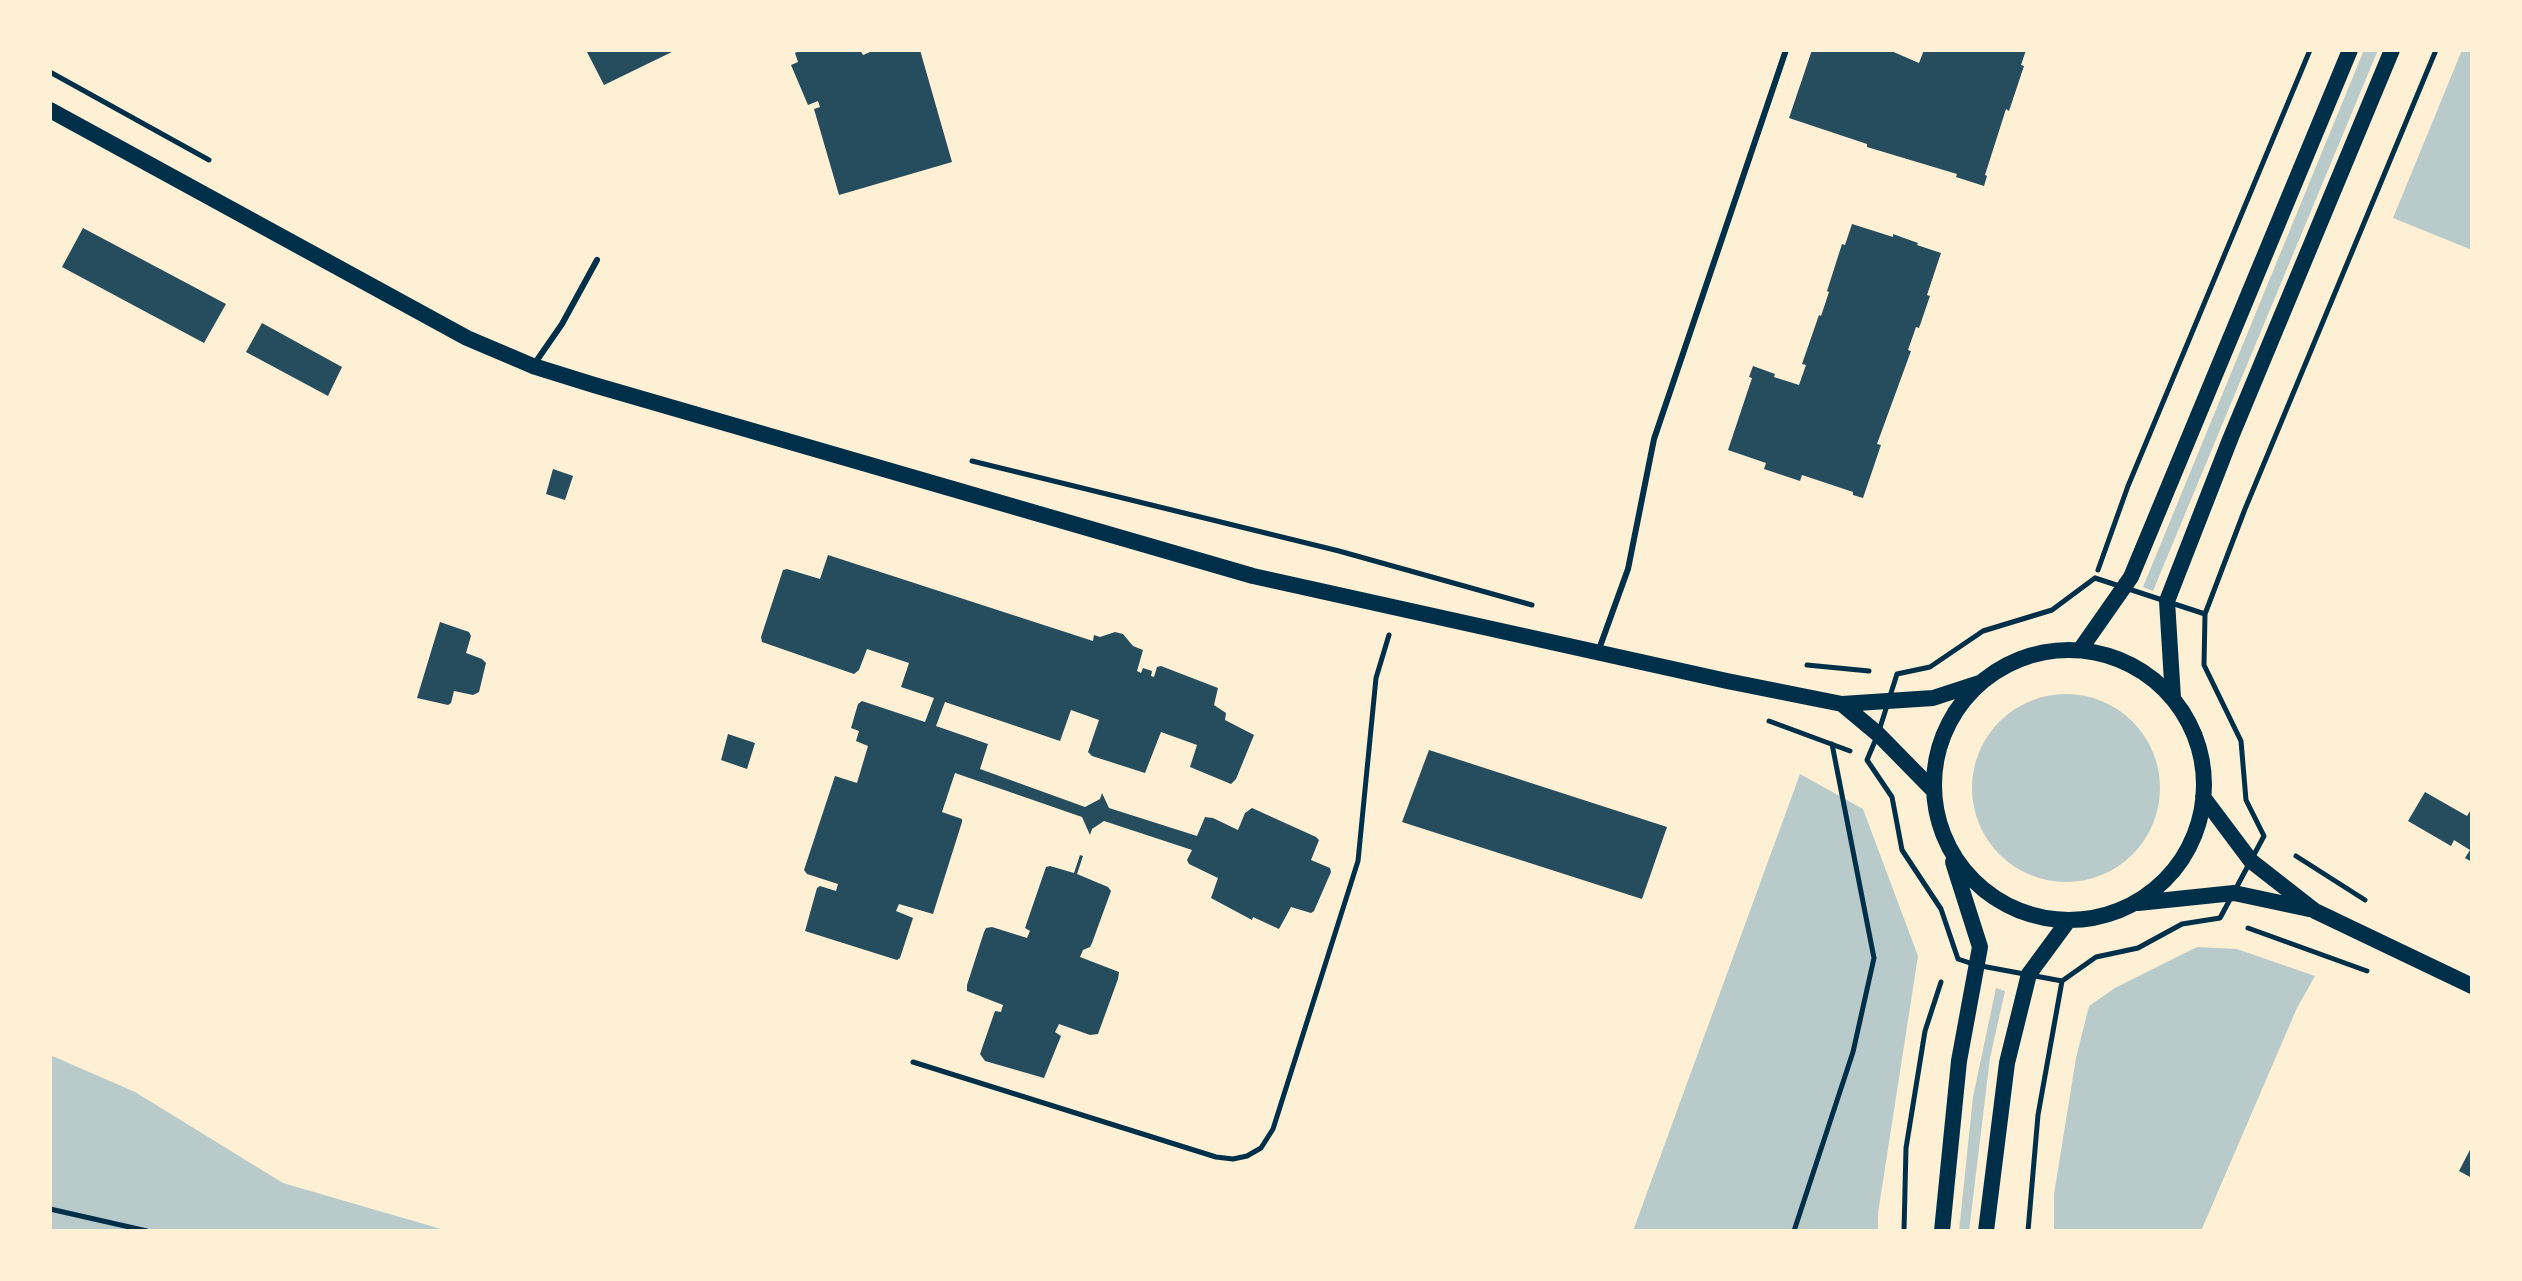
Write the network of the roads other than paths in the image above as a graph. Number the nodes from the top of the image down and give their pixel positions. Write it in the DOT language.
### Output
graph roads {
  1 [pos="1786,50"];
  2 [pos="2350,50"];
  3 [pos="2392,50"];
  4 [pos="50,110"];
  5 [pos="597,260"];
  6 [pos="533,366"];
  7 [pos="2082,647"];
  8 [pos="1598,652"];
  9 [pos="1979,683"];
  10 [pos="2173,698"];
  11 [pos="1842,704"];
  12 [pos="1933,790"];
  13 [pos="2203,797"];
  14 [pos="1947,845"];
  15 [pos="2136,903"];
  16 [pos="2315,911"];
  17 [pos="2068,921"];
  18 [pos="2472,986"];
  19 [pos="1942,1231"];
  20 [pos="1986,1231"];
  1 -- 8 [label="lane"];
  2 -- 7 [label="main road"];
  3 -- 10 [label="main road"];
  4 -- 6 [label="main road"];
  5 -- 6 [label="lane"];
  6 -- 8 [label="main road"];
  7 -- 9 [label="main road"];
  7 -- 10 [label="main road"];
  8 -- 11 [label="main road"];
  9 -- 11 [label="main road"];
  9 -- 12 [label="main road"];
  10 -- 13 [label="main road"];
  11 -- 12 [label="main road"];
  12 -- 14 [label="main road"];
  13 -- 15 [label="main road"];
  13 -- 16 [label="main road"];
  14 -- 17 [label="main road"];
  14 -- 19 [label="main road"];
  15 -- 16 [label="main road"];
  15 -- 17 [label="main road"];
  16 -- 18 [label="main road"];
  17 -- 20 [label="main road"];
}
